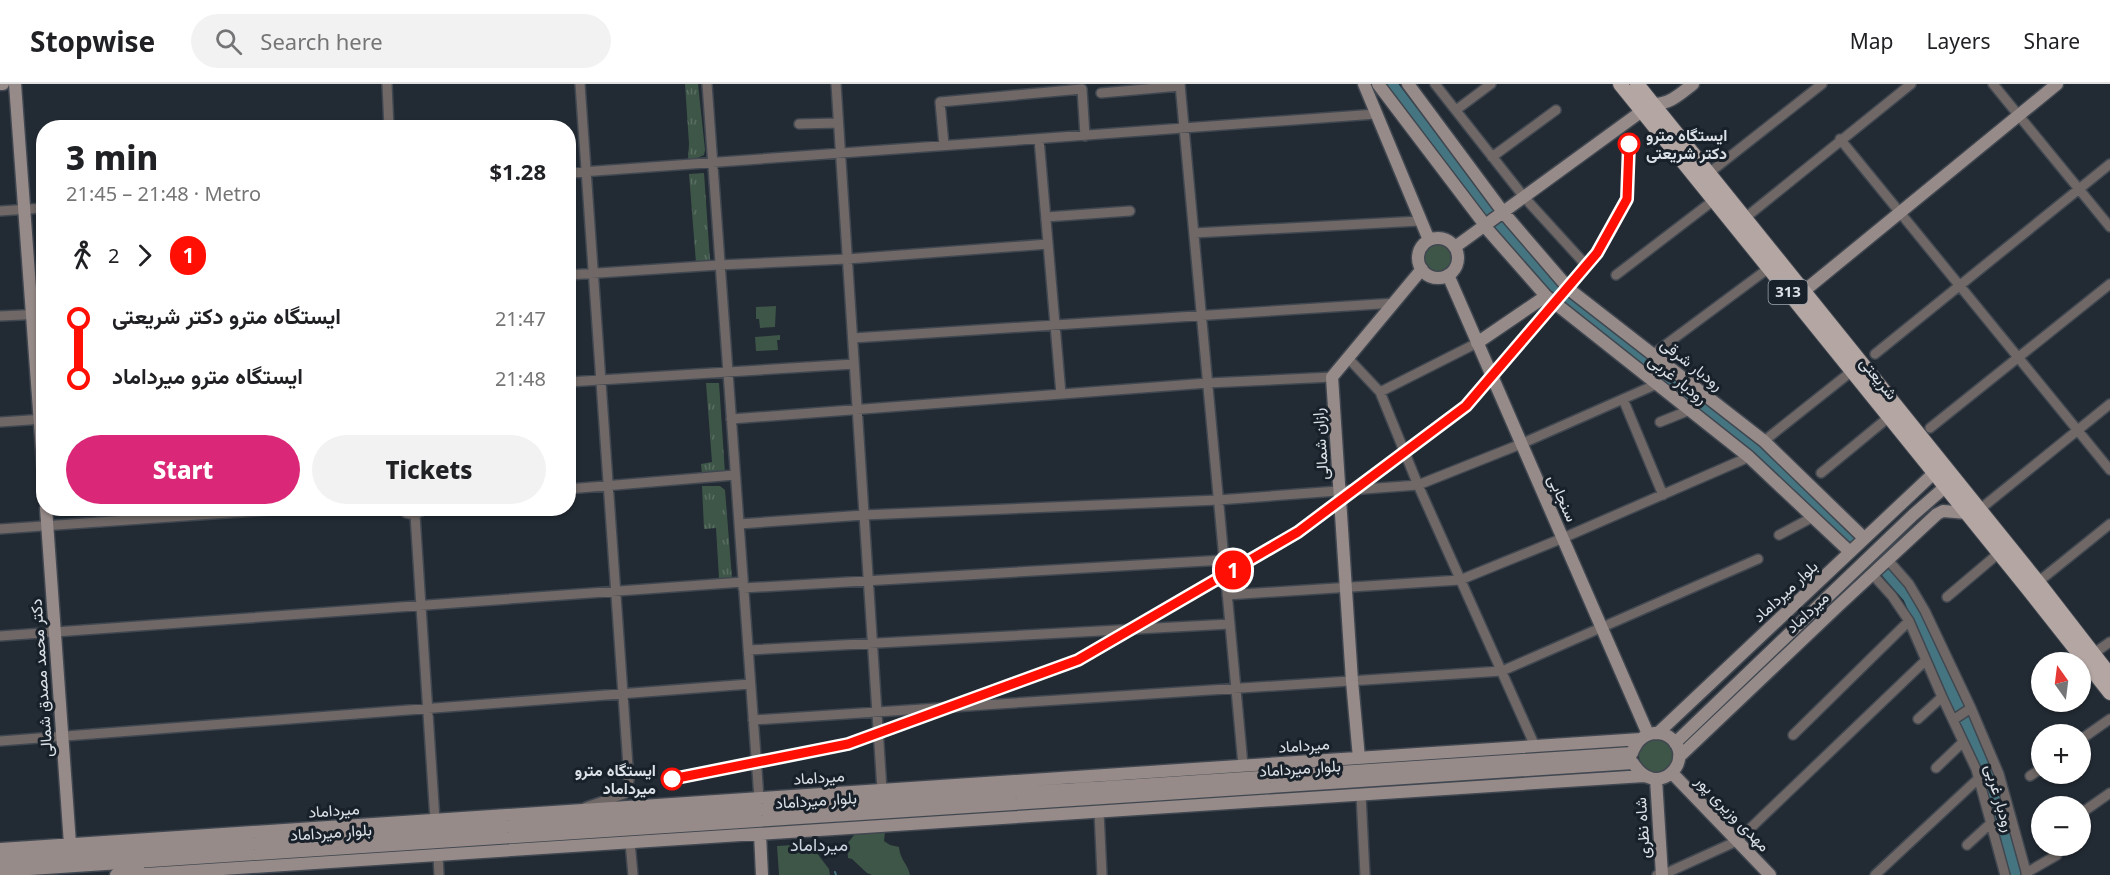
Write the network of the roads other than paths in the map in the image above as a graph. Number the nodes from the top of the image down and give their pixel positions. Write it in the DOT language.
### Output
graph roads {
  1 [pos="15,84"];
  2 [pos="387,84"];
  3 [pos="580,84"];
  4 [pos="707,84"];
  5 [pos="836,84"];
  6 [pos="1365,84"];
  7 [pos="1378,84"];
  8 [pos="1408,84"];
  9 [pos="1435,84"];
  10 [pos="1491,84"];
  11 [pos="1620,84"];
  12 [pos="1637,84"];
  13 [pos="1693,84"];
  14 [pos="1822,84"];
  15 [pos="1911,84"];
  16 [pos="1993,84"];
  17 [pos="2057,84"];
  18 [pos="1180,85"];
  19 [pos="1101,93"];
  20 [pos="1647,107"];
  21 [pos="1456,110"];
  22 [pos="1556,110"];
  23 [pos="1376,114"];
  24 [pos="2019,116"];
  25 [pos="389,120"];
  26 [pos="838,123"];
  27 [pos="799,124"];
  28 [pos="1184,128"];
  29 [pos="1085,136"];
  30 [pos="1039,139"];
  31 [pos="1840,139"];
  32 [pos="944,146"];
  33 [pos="840,153"];
  34 [pos="1492,157"];
  35 [pos="712,163"];
  36 [pos="2110,164"];
  37 [pos="586,171"];
  38 [pos="576,172"];
  39 [pos="1709,173"];
  40 [pos="2079,189"];
  41 [pos="1524,197"];
  42 [pos="1714,200"];
  43 [pos="36,209"];
  44 [pos="24,210"];
  45 [pos="0,211"];
  46 [pos="1130,211"];
  47 [pos="1503,212"];
  48 [pos="1900,213"];
  49 [pos="1046,217"];
  50 [pos="1745,218"];
  51 [pos="1420,221"];
  52 [pos="1487,227"];
  53 [pos="2110,227"];
  54 [pos="1194,233"];
  55 [pos="1429,240"];
  56 [pos="1048,244"];
  57 [pos="1456,249"];
  58 [pos="847,259"];
  59 [pos="720,265"];
  60 [pos="1586,265"];
  61 [pos="1769,268"];
  62 [pos="1422,269"];
  63 [pos="594,273"];
  64 [pos="576,274"];
  65 [pos="1448,275"];
  66 [pos="1616,275"];
  67 [pos="2110,284"];
  68 [pos="1959,285"];
  69 [pos="1804,291"];
  70 [pos="1546,296"];
  71 [pos="36,299"];
  72 [pos="1395,303"];
  73 [pos="36,314"];
  74 [pos="1201,314"];
  75 [pos="0,316"];
  76 [pos="1055,324"];
  77 [pos="853,338"];
  78 [pos="1477,343"];
  79 [pos="1653,354"];
  80 [pos="1875,354"];
  81 [pos="1348,358"];
  82 [pos="2019,358"];
  83 [pos="854,364"];
  84 [pos="728,371"];
  85 [pos="1852,371"];
  86 [pos="1332,377"];
  87 [pos="602,380"];
  88 [pos="576,382"];
  89 [pos="1208,383"];
  90 [pos="1658,384"];
  91 [pos="1380,392"];
  92 [pos="1061,394"];
  93 [pos="1623,399"];
  94 [pos="2110,404"];
  95 [pos="857,409"];
  96 [pos="1690,410"];
  97 [pos="1889,417"];
  98 [pos="36,419"];
  99 [pos="731,419"];
  100 [pos="0,422"];
  101 [pos="1660,422"];
  102 [pos="1930,428"];
  103 [pos="2077,430"];
  104 [pos="1764,441"];
  105 [pos="1521,444"];
  106 [pos="1749,457"];
  107 [pos="1938,469"];
  108 [pos="2110,470"];
  109 [pos="1821,473"];
  110 [pos="735,475"];
  111 [pos="1950,483"];
  112 [pos="1418,485"];
  113 [pos="609,486"];
  114 [pos="576,488"];
  115 [pos="1340,492"];
  116 [pos="1663,495"];
  117 [pos="1218,500"];
  118 [pos="1902,503"];
  119 [pos="1973,511"];
  120 [pos="864,515"];
  121 [pos="1913,515"];
  122 [pos="46,516"];
  123 [pos="180,516"];
  124 [pos="415,516"];
  125 [pos="1813,517"];
  126 [pos="739,524"];
  127 [pos="2110,524"];
  128 [pos="47,525"];
  129 [pos="0,529"];
  130 [pos="1779,535"];
  131 [pos="1563,538"];
  132 [pos="1864,538"];
  133 [pos="1850,552"];
  134 [pos="2000,553"];
  135 [pos="1758,559"];
  136 [pos="1224,560"];
  137 [pos="1888,560"];
  138 [pos="1873,575"];
  139 [pos="868,579"];
  140 [pos="1460,580"];
  141 [pos="2038,582"];
  142 [pos="743,585"];
  143 [pos="1347,588"];
  144 [pos="617,592"];
  145 [pos="1227,595"];
  146 [pos="1947,597"];
  147 [pos="421,606"];
  148 [pos="1838,606"];
  149 [pos="1909,621"];
  150 [pos="1230,624"];
  151 [pos="1601,628"];
  152 [pos="1795,630"];
  153 [pos="54,632"];
  154 [pos="0,636"];
  155 [pos="2110,642"];
  156 [pos="873,643"];
  157 [pos="748,650"];
  158 [pos="2093,654"];
  159 [pos="1926,660"];
  160 [pos="1502,671"];
  161 [pos="2110,675"];
  162 [pos="1352,681"];
  163 [pos="750,684"];
  164 [pos="1235,688"];
  165 [pos="1701,692"];
  166 [pos="2110,693"];
  167 [pos="625,694"];
  168 [pos="1942,698"];
  169 [pos="1716,704"];
  170 [pos="1971,708"];
  171 [pos="428,709"];
  172 [pos="877,711"];
  173 [pos="1918,719"];
  174 [pos="2110,719"];
  175 [pos="753,720"];
  176 [pos="1953,720"];
  177 [pos="2091,732"];
  178 [pos="1649,735"];
  179 [pos="1793,735"];
  180 [pos="62,737"];
  181 [pos="0,741"];
  182 [pos="1963,742"];
  183 [pos="1675,743"];
  184 [pos="1535,746"];
  185 [pos="1679,757"];
  186 [pos="1359,758"];
  187 [pos="1633,758"];
  188 [pos="1243,765"];
  189 [pos="1936,768"];
  190 [pos="1672,773"];
  191 [pos="1650,778"];
  192 [pos="1979,778"];
  193 [pos="948,785"];
  194 [pos="882,790"];
  195 [pos="2110,793"];
  196 [pos="1360,795"];
  197 [pos="971,797"];
  198 [pos="759,798"];
  199 [pos="2091,806"];
  200 [pos="579,810"];
  201 [pos="1099,812"];
  202 [pos="501,815"];
  203 [pos="435,820"];
  204 [pos="1991,823"];
  205 [pos="466,828"];
  206 [pos="760,834"];
  207 [pos="1737,841"];
  208 [pos="630,842"];
  209 [pos="70,844"];
  210 [pos="1967,845"];
  211 [pos="0,849"];
  212 [pos="438,855"];
  213 [pos="2055,856"];
  214 [pos="0,860"];
  215 [pos="166,860"];
  216 [pos="0,871"];
  217 [pos="2027,874"];
  218 [pos="116,875"];
  219 [pos="131,875"];
  220 [pos="439,875"];
  221 [pos="633,875"];
  222 [pos="762,875"];
  223 [pos="1102,875"];
  224 [pos="1365,875"];
  225 [pos="1657,875"];
  226 [pos="1662,875"];
  227 [pos="1770,875"];
  228 [pos="1875,875"];
  229 [pos="2005,875"];
  1 -- 44 [label="main road"];
  2 -- 25 [label="street"];
  3 -- 37 [label="street"];
  4 -- 35 [label="street"];
  5 -- 26 [label="street"];
  6 -- 23 [label="main road"];
  7 -- 52 [label="main road, رودبار غربی"];
  8 -- 47 [label="main road, رودبار شرقی"];
  9 -- 21 [label="street"];
  10 -- 21 [label="street"];
  11 -- 20 [label="main road, شریعتی / 313"];
  12 -- 20 [label="main road, 313"];
  13 -- 20 [label="main road"];
  14 -- 39 [label="street"];
  15 -- 31 [label="street"];
  16 -- 24 [label="street"];
  17 -- 24 [label="main road"];
  18 -- 19 [label="street"];
  18 -- 28 [label="street"];
  20 -- 39 [label="main road, 313"];
  20 -- 41 [label="main road"];
  20 -- 42 [label="main road, شریعتی / 313"];
  21 -- 34 [label="street"];
  22 -- 34 [label="street"];
  23 -- 28 [label="street"];
  23 -- 51 [label="main road"];
  24 -- 40 [label="street"];
  24 -- 48 [label="main road"];
  26 -- 27 [label="street"];
  26 -- 33 [label="street"];
  28 -- 29 [label="street"];
  28 -- 54 [label="street"];
  29 -- 30 [label="street"];
  29 -- 32 [label="street"];
  30 -- 32 [label="street"];
  30 -- 49 [label="street"];
  31 -- 48 [label="street"];
  31 -- 50 [label="street"];
  32 -- 33 [label="street"];
  33 -- 35 [label="street"];
  33 -- 58 [label="street"];
  34 -- 41 [label="street"];
  35 -- 37 [label="street"];
  35 -- 59 [label="street"];
  36 -- 40 [label="street"];
  37 -- 38 [label="street"];
  37 -- 63 [label="street"];
  39 -- 50 [label="main road, شریعتی / 313"];
  40 -- 53 [label="street"];
  40 -- 68 [label="street"];
  41 -- 47 [label="main road"];
  41 -- 60 [label="street"];
  42 -- 61 [label="main road, شریعتی / 313"];
  42 -- 66 [label="street"];
  43 -- 44 [label="street"];
  44 -- 45 [label="street"];
  44 -- 71 [label="main road"];
  46 -- 49 [label="street"];
  47 -- 52 [label="main road"];
  47 -- 79 [label="main road, رودبار شرقی"];
  48 -- 68 [label="street"];
  48 -- 69 [label="main road"];
  49 -- 56 [label="street"];
  50 -- 69 [label="main road, شریعتی / 313"];
  51 -- 54 [label="street"];
  51 -- 55 [label="main road"];
  52 -- 57 [label="main road"];
  52 -- 70 [label="main road, رودبار غربی"];
  54 -- 74 [label="street"];
  55 -- 57 [label="main road"];
  55 -- 62 [label="main road"];
  56 -- 58 [label="street"];
  56 -- 76 [label="street"];
  57 -- 65 [label="main road"];
  58 -- 59 [label="street"];
  58 -- 77 [label="street"];
  59 -- 63 [label="street"];
  59 -- 84 [label="street"];
  61 -- 79 [label="street"];
  61 -- 85 [label="main road, شریعتی / 313"];
  62 -- 65 [label="main road"];
  62 -- 72 [label="main road"];
  63 -- 64 [label="street"];
  63 -- 87 [label="street"];
  65 -- 78 [label="main road, سنجابی"];
  67 -- 82 [label="street"];
  68 -- 80 [label="street"];
  68 -- 82 [label="street"];
  69 -- 107 [label="main road, شریعتی / 313"];
  70 -- 78 [label="main road"];
  70 -- 90 [label="main road, رودبار غربی"];
  72 -- 74 [label="street"];
  72 -- 81 [label="main road"];
  73 -- 75 [label="street"];
  74 -- 76 [label="street"];
  74 -- 89 [label="street"];
  76 -- 77 [label="street"];
  76 -- 92 [label="street"];
  77 -- 83 [label="street"];
  78 -- 91 [label="street"];
  78 -- 105 [label="main road, سنجابی"];
  79 -- 104 [label="main road, رودبار شرقی"];
  81 -- 86 [label="main road"];
  81 -- 91 [label="street"];
  82 -- 102 [label="street"];
  82 -- 103 [label="street"];
  83 -- 84 [label="street"];
  83 -- 95 [label="street"];
  84 -- 87 [label="street"];
  84 -- 99 [label="street"];
  85 -- 97 [label="main road, شریعتی / 313"];
  85 -- 104 [label="street"];
  86 -- 89 [label="street"];
  86 -- 115 [label="main road, رازان شمالی"];
  87 -- 88 [label="street"];
  87 -- 113 [label="street"];
  89 -- 92 [label="street"];
  89 -- 117 [label="street"];
  90 -- 93 [label="street"];
  90 -- 96 [label="main road, رودبار غربی"];
  91 -- 112 [label="street"];
  92 -- 95 [label="street"];
  93 -- 105 [label="street"];
  93 -- 116 [label="street"];
  94 -- 103 [label="street"];
  95 -- 99 [label="street"];
  95 -- 120 [label="street"];
  96 -- 101 [label="street"];
  96 -- 106 [label="main road, رودبار غربی"];
  97 -- 107 [label="main road, شریعتی / 313"];
  97 -- 109 [label="street"];
  98 -- 100 [label="street"];
  99 -- 110 [label="street"];
  103 -- 108 [label="street"];
  103 -- 119 [label="street"];
  104 -- 132 [label="main road, رودبار شرقی"];
  105 -- 112 [label="street"];
  105 -- 131 [label="main road, سنجابی"];
  106 -- 116 [label="street"];
  106 -- 125 [label="main road, رودبار غربی"];
  107 -- 111 [label="main road, شریعتی / 313"];
  107 -- 118 [label="main road, بلوار میرداماد"];
  110 -- 113 [label="street"];
  110 -- 126 [label="street"];
  111 -- 119 [label="main road, شریعتی / 313"];
  111 -- 121 [label="main road, بلوار میرداماد"];
  112 -- 115 [label="street"];
  112 -- 140 [label="street"];
  113 -- 114 [label="street"];
  113 -- 144 [label="street"];
  115 -- 117 [label="street"];
  115 -- 143 [label="main road, رازان شمالی"];
  116 -- 131 [label="street"];
  117 -- 120 [label="street"];
  117 -- 136 [label="street"];
  118 -- 121 [label="main road"];
  118 -- 132 [label="main road, بلوار میرداماد"];
  119 -- 134 [label="main road, شریعتی / 313"];
  119 -- 137 [label="main road, میرداماد"];
  119 -- 141 [label="main road, شریعتی / 313"];
  120 -- 126 [label="street"];
  120 -- 139 [label="street"];
  121 -- 152 [label="main road, بلوار میرداماد"];
  122 -- 128 [label="main road, دکتر محمد مصدق شمالی"];
  123 -- 128 [label="street"];
  124 -- 147 [label="street"];
  125 -- 130 [label="street"];
  125 -- 133 [label="main road, رودبار غربی"];
  126 -- 142 [label="street"];
  127 -- 141 [label="street"];
  128 -- 129 [label="street"];
  128 -- 153 [label="main road, دکتر محمد مصدق شمالی"];
  131 -- 140 [label="street"];
  131 -- 151 [label="main road, سنجابی"];
  132 -- 133 [label="main road, بلوار میرداماد"];
  133 -- 165 [label="main road, بلوار میرداماد"];
  134 -- 146 [label="street"];
  134 -- 166 [label="main road, شریعتی / 313"];
  135 -- 151 [label="street"];
  136 -- 139 [label="street"];
  136 -- 145 [label="street"];
  137 -- 138 [label="main road, میرداماد"];
  137 -- 170 [label="street"];
  138 -- 148 [label="main road, میرداماد"];
  138 -- 149 [label="street, رودبار غربی"];
  139 -- 142 [label="street"];
  139 -- 156 [label="street"];
  140 -- 143 [label="street"];
  140 -- 160 [label="street"];
  141 -- 158 [label="main road, شریعتی / 313"];
  142 -- 144 [label="street"];
  142 -- 157 [label="street"];
  143 -- 145 [label="street"];
  143 -- 162 [label="main road, رازان شمالی"];
  144 -- 147 [label="street"];
  144 -- 167 [label="street"];
  145 -- 150 [label="street"];
  147 -- 153 [label="street"];
  147 -- 171 [label="street"];
  148 -- 152 [label="main road"];
  148 -- 185 [label="main road, میرداماد"];
  149 -- 159 [label="street, رودبار غربی"];
  149 -- 179 [label="street"];
  150 -- 156 [label="street"];
  150 -- 164 [label="street"];
  151 -- 160 [label="street"];
  151 -- 178 [label="main road, سنجابی"];
  152 -- 169 [label="main road, بلوار میرداماد"];
  153 -- 154 [label="street"];
  153 -- 180 [label="main road, دکتر محمد مصدق شمالی"];
  155 -- 158 [label="street"];
  156 -- 157 [label="street"];
  156 -- 172 [label="street"];
  157 -- 163 [label="street"];
  158 -- 161 [label="main road, شریعتی / 313"];
  159 -- 168 [label="street, رودبار غربی"];
  159 -- 207 [label="street"];
  160 -- 162 [label="street"];
  160 -- 184 [label="street"];
  162 -- 164 [label="street"];
  162 -- 186 [label="main road, رازان شمالی"];
  163 -- 167 [label="street"];
  163 -- 175 [label="street"];
  164 -- 172 [label="street"];
  164 -- 188 [label="street"];
  165 -- 169 [label="main road"];
  165 -- 178 [label="main road, بلوار میرداماد"];
  167 -- 171 [label="street"];
  167 -- 200 [label="street"];
  168 -- 173 [label="street"];
  168 -- 176 [label="street, رودبار غربی"];
  169 -- 183 [label="main road, بلوار میرداماد"];
  170 -- 176 [label="street"];
  170 -- 217 [label="street"];
  171 -- 180 [label="street"];
  171 -- 203 [label="street"];
  172 -- 175 [label="street"];
  172 -- 194 [label="street"];
  174 -- 177 [label="street"];
  175 -- 198 [label="street"];
  176 -- 182 [label="street, رودبار غربی"];
  178 -- 183 [label="main road"];
  178 -- 184 [label="main road, میرداماد"];
  178 -- 187 [label="main road"];
  180 -- 181 [label="street"];
  180 -- 209 [label="main road, دکتر محمد مصدق شمالی"];
  182 -- 189 [label="street"];
  182 -- 192 [label="street, رودبار غربی"];
  183 -- 185 [label="main road"];
  184 -- 186 [label="main road, میرداماد"];
  185 -- 190 [label="main road"];
  186 -- 188 [label="main road, میرداماد"];
  187 -- 191 [label="main road"];
  187 -- 197 [label="main road, بلوار میرداماد"];
  187 -- 215 [label="main road, بلوار میرداماد"];
  188 -- 193 [label="main road, میرداماد"];
  190 -- 191 [label="main road"];
  190 -- 207 [label="main road, مهدی وزیری پور"];
  191 -- 196 [label="main road"];
  191 -- 226 [label="main road, شاه نظری"];
  192 -- 204 [label="street, رودبار غربی"];
  192 -- 228 [label="street"];
  193 -- 194 [label="main road, میرداماد"];
  193 -- 197 [label="main road"];
  194 -- 198 [label="main road, میرداماد"];
  195 -- 199 [label="street"];
  196 -- 201 [label="main road"];
  196 -- 224 [label="street"];
  197 -- 205 [label="main road, بلوار میرداماد"];
  198 -- 200 [label="main road, میرداماد"];
  200 -- 202 [label="main road, میرداماد"];
  201 -- 206 [label="main road"];
  201 -- 223 [label="street"];
  202 -- 203 [label="main road, میرداماد"];
  202 -- 205 [label="main road"];
  203 -- 209 [label="main road, میرداماد"];
  204 -- 210 [label="street"];
  204 -- 229 [label="street, رودبار غربی"];
  205 -- 214 [label="main road, بلوار میرداماد"];
  206 -- 208 [label="main road"];
  206 -- 222 [label="main road"];
  207 -- 226 [label="street"];
  207 -- 227 [label="main road, مهدی وزیری پور"];
  208 -- 212 [label="main road"];
  208 -- 221 [label="street"];
  209 -- 211 [label="main road, میرداماد"];
  212 -- 219 [label="main road"];
  212 -- 220 [label="street"];
  213 -- 217 [label="street"];
  215 -- 216 [label="main road, بلوار میرداماد"];
  215 -- 218 [label="main road"];
  225 -- 226 [label="street"];
}
